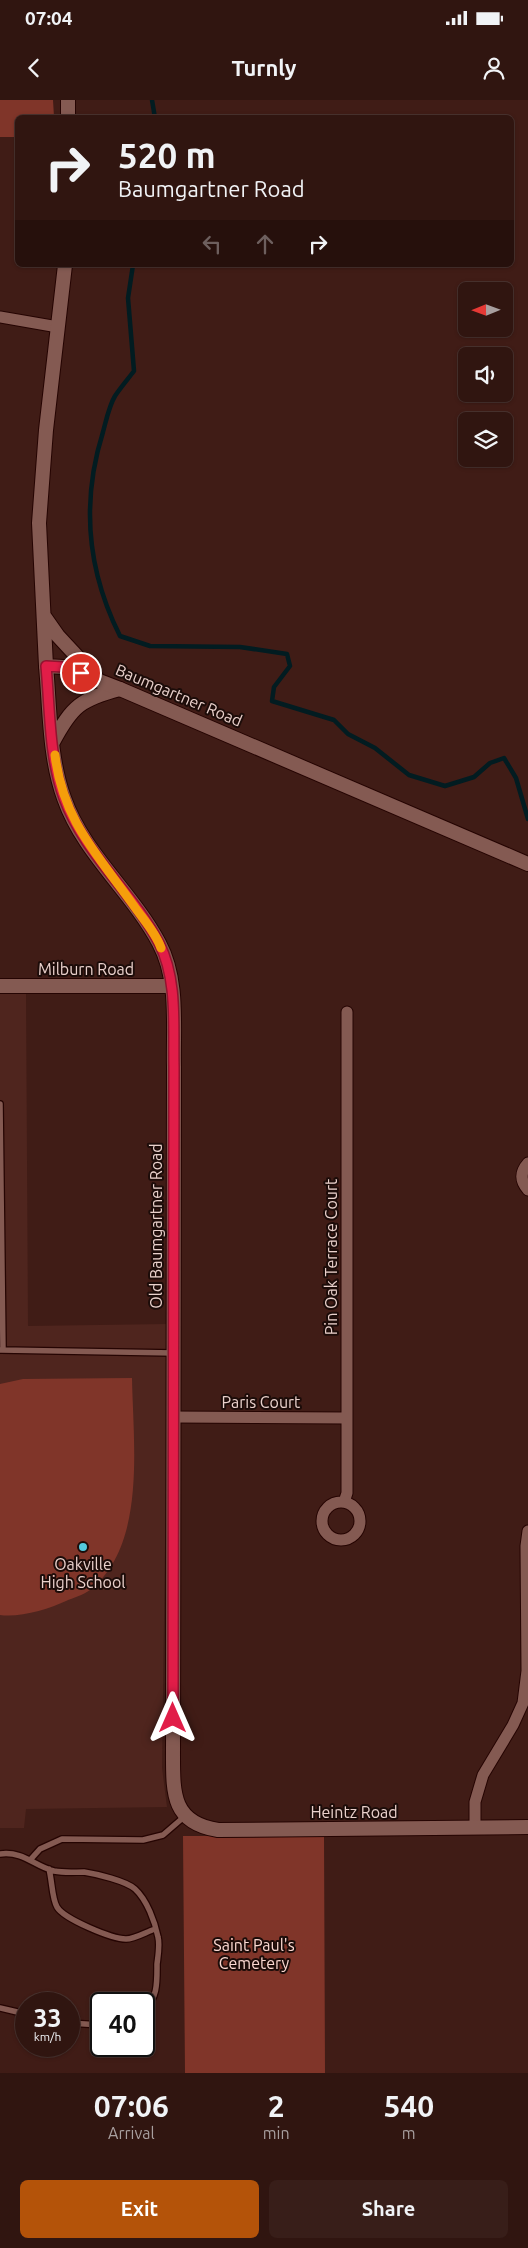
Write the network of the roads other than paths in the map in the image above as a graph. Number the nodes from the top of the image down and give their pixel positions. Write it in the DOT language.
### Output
graph roads {
  1 [pos="68,100"];
  2 [pos="68,115"];
  3 [pos="65,267"];
  4 [pos="0,317"];
  5 [pos="58,328"];
  6 [pos="43,615"];
  7 [pos="46,666"];
  8 [pos="98,680"];
  9 [pos="120,689"];
  10 [pos="53,742"];
  11 [pos="528,864"];
  12 [pos="0,986"];
  13 [pos="172,986"];
  14 [pos="347,1012"];
  15 [pos="0,1104"];
  16 [pos="528,1163"];
  17 [pos="528,1190"];
  18 [pos="1,1249"];
  19 [pos="1,1350"];
  20 [pos="174,1353"];
  21 [pos="174,1418"];
  22 [pos="347,1418"];
  23 [pos="344,1502"];
  24 [pos="528,1531"];
  25 [pos="185,1815"];
  26 [pos="528,1827"];
  27 [pos="475,1828"];
  28 [pos="0,1854"];
  29 [pos="31,1859"];
  30 [pos="49,1869"];
  31 [pos="155,1929"];
  32 [pos="155,1992"];
  33 [pos="0,2008"];
  34 [pos="15,2011"];
  1 -- 2 [label="street"];
  3 -- 5 [label="street"];
  4 -- 5 [label="street"];
  5 -- 6 [label="street"];
  6 -- 7 [label="street"];
  6 -- 8 [label="street"];
  7 -- 8 [label="street, Baumgartner Road"];
  7 -- 10 [label="street, Old Baumgartner Road"];
  8 -- 9 [label="street, Baumgartner Road"];
  9 -- 10 [label="street"];
  9 -- 11 [label="street, Baumgartner Road"];
  10 -- 13 [label="street, Old Baumgartner Road"];
  12 -- 13 [label="street, Milburn Road"];
  13 -- 20 [label="street, Old Baumgartner Road"];
  14 -- 22 [label="street, Pin Oak Terrace Court"];
  15 -- 18 [label="lane"];
  16 -- 17 [label="street"];
  18 -- 19 [label="lane"];
  19 -- 20 [label="lane"];
  20 -- 21 [label="street, Old Baumgartner Road"];
  21 -- 22 [label="street, Paris Court"];
  21 -- 25 [label="street, Old Baumgartner Road"];
  22 -- 23 [label="street, Pin Oak Terrace Court"];
  24 -- 27 [label="street"];
  25 -- 27 [label="street, Heintz Road"];
  25 -- 29 [label="lane"];
  26 -- 27 [label="street, Heintz Road"];
  28 -- 29 [label="lane"];
  29 -- 30 [label="lane"];
  30 -- 31 [label="lane"];
  30 -- 31 [label="lane"];
  31 -- 32 [label="lane"];
  33 -- 34 [label="lane"];
}
